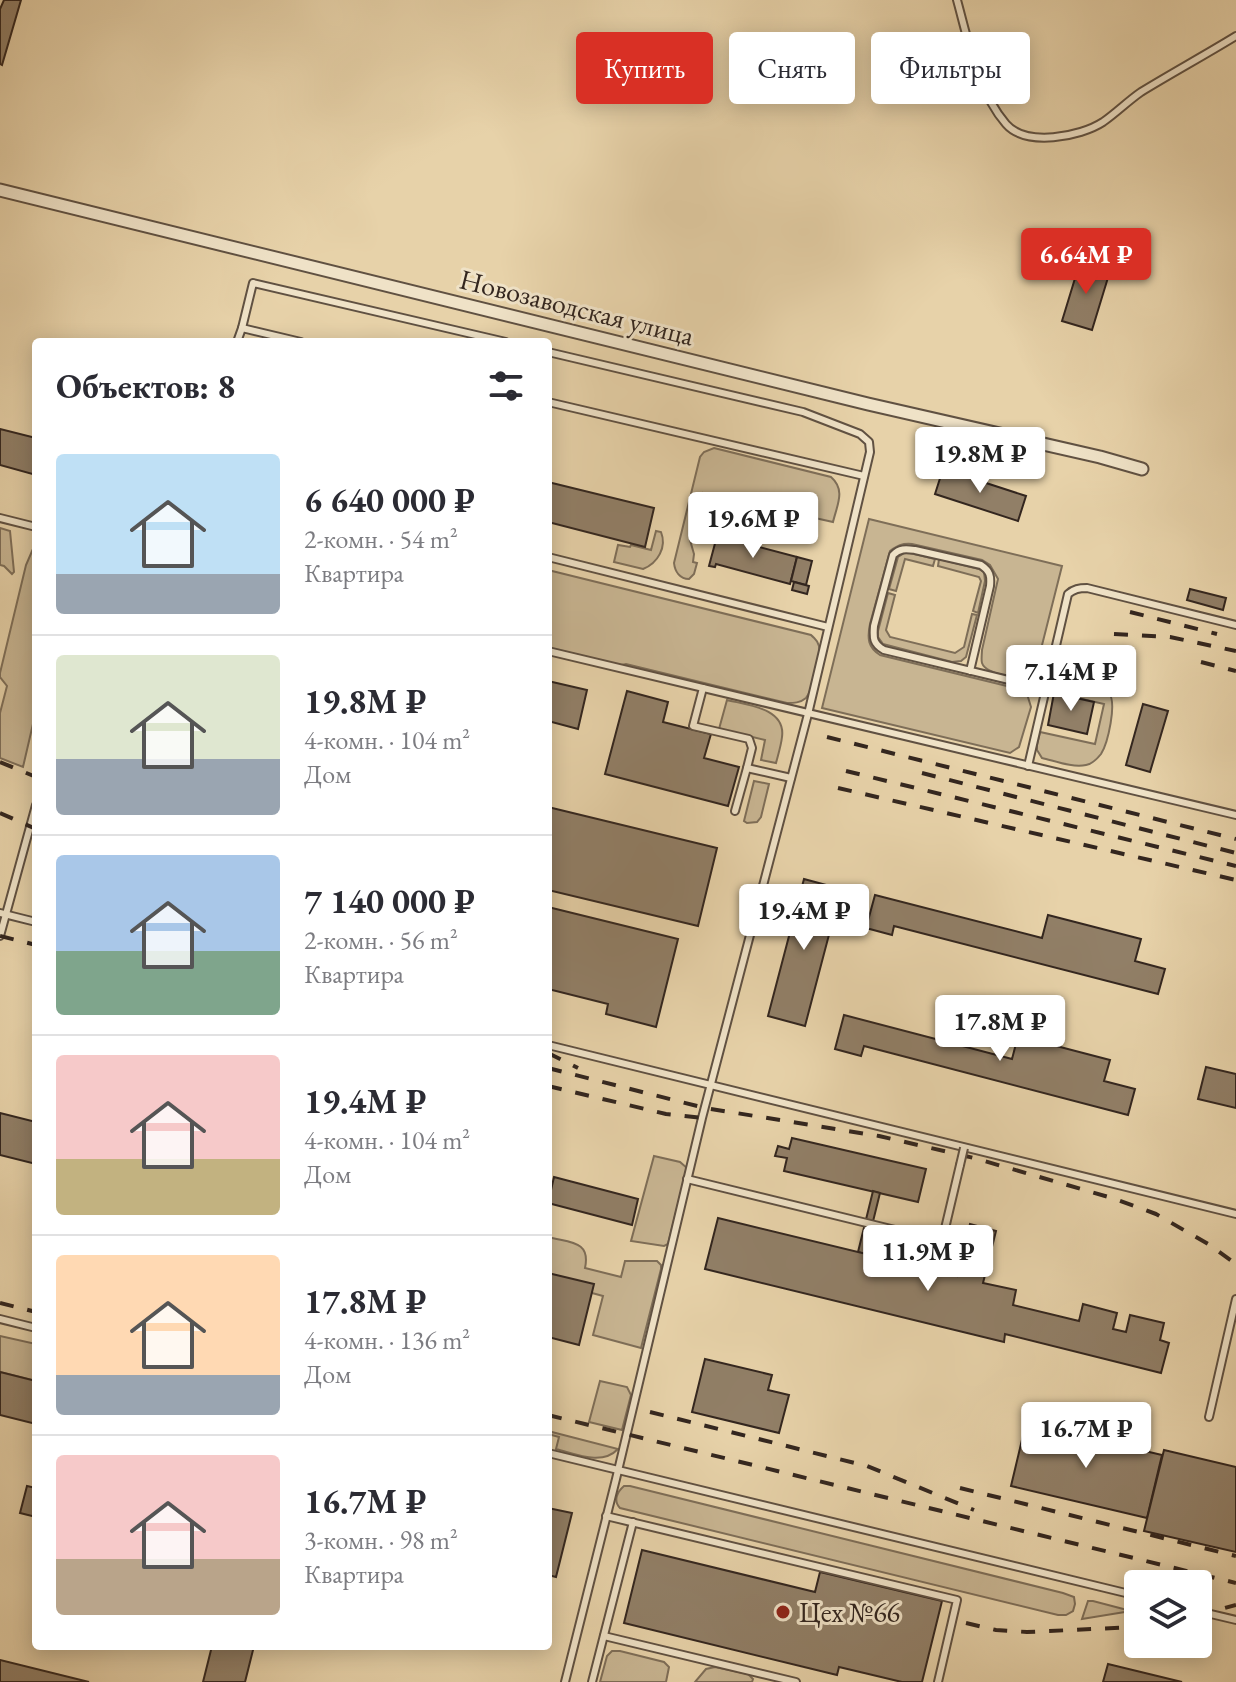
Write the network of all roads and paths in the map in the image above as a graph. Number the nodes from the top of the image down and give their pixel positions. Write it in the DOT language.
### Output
graph roads {
  1 [pos="957,0"];
  2 [pos="1236,36"];
  3 [pos="0,190"];
  4 [pos="242,328"];
  5 [pos="238,338"];
  6 [pos="284,338"];
  7 [pos="489,338"];
  8 [pos="552,353"];
  9 [pos="552,403"];
  10 [pos="1142,469"];
  11 [pos="864,476"];
  12 [pos="0,518"];
  13 [pos="32,526"];
  14 [pos="552,558"];
  15 [pos="1236,625"];
  16 [pos="828,627"];
  17 [pos="552,652"];
  18 [pos="970,671"];
  19 [pos="703,688"];
  20 [pos="1046,689"];
  21 [pos="808,714"];
  22 [pos="1028,766"];
  23 [pos="747,768"];
  24 [pos="791,778"];
  25 [pos="735,811"];
  26 [pos="1236,815"];
  27 [pos="32,818"];
  28 [pos="3,914"];
  29 [pos="32,921"];
  30 [pos="0,936"];
  31 [pos="552,1046"];
  32 [pos="712,1084"];
  33 [pos="964,1147"];
  34 [pos="687,1179"];
  35 [pos="1236,1214"];
  36 [pos="1236,1299"];
  37 [pos="0,1319"];
  38 [pos="32,1327"];
  39 [pos="1209,1417"];
  40 [pos="552,1454"];
  41 [pos="618,1470"];
  42 [pos="606,1516"];
  43 [pos="633,1522"];
  44 [pos="1124,1593"];
  45 [pos="1212,1614"];
  46 [pos="1236,1620"];
  47 [pos="604,1636"];
  48 [pos="565,1682"];
  49 [pos="592,1682"];
  50 [pos="796,1682"];
  51 [pos="938,1682"];
  1 -- 2 [label="lane"];
  3 -- 10 [label="street, Новозаводская улица"];
  4 -- 5 [label="lane"];
  4 -- 6 [label="lane"];
  4 -- 7 [label="lane"];
  8 -- 11 [label="lane"];
  9 -- 11 [label="lane"];
  11 -- 16 [label="lane"];
  12 -- 13 [label="lane"];
  14 -- 16 [label="lane"];
  15 -- 20 [label="lane"];
  16 -- 21 [label="lane"];
  17 -- 19 [label="lane"];
  18 -- 18 [label="lane"];
  18 -- 20 [label="lane"];
  19 -- 21 [label="lane"];
  19 -- 23 [label="lane"];
  20 -- 22 [label="lane"];
  21 -- 22 [label="lane"];
  21 -- 24 [label="lane"];
  22 -- 26 [label="lane"];
  23 -- 24 [label="lane"];
  23 -- 25 [label="lane"];
  24 -- 32 [label="lane"];
  27 -- 28 [label="lane"];
  28 -- 29 [label="lane"];
  28 -- 30 [label="lane"];
  31 -- 32 [label="lane"];
  32 -- 33 [label="lane"];
  32 -- 34 [label="lane"];
  33 -- 34 [label="lane, bridge"];
  33 -- 35 [label="lane"];
  34 -- 41 [label="lane"];
  36 -- 39 [label="lane"];
  37 -- 38 [label="lane"];
  40 -- 41 [label="lane"];
  41 -- 42 [label="lane"];
  41 -- 44 [label="lane"];
  42 -- 43 [label="lane"];
  42 -- 48 [label="lane"];
  43 -- 47 [label="lane"];
  43 -- 51 [label="lane"];
  45 -- 46 [label="lane"];
  47 -- 49 [label="lane"];
  47 -- 50 [label="lane"];
}
